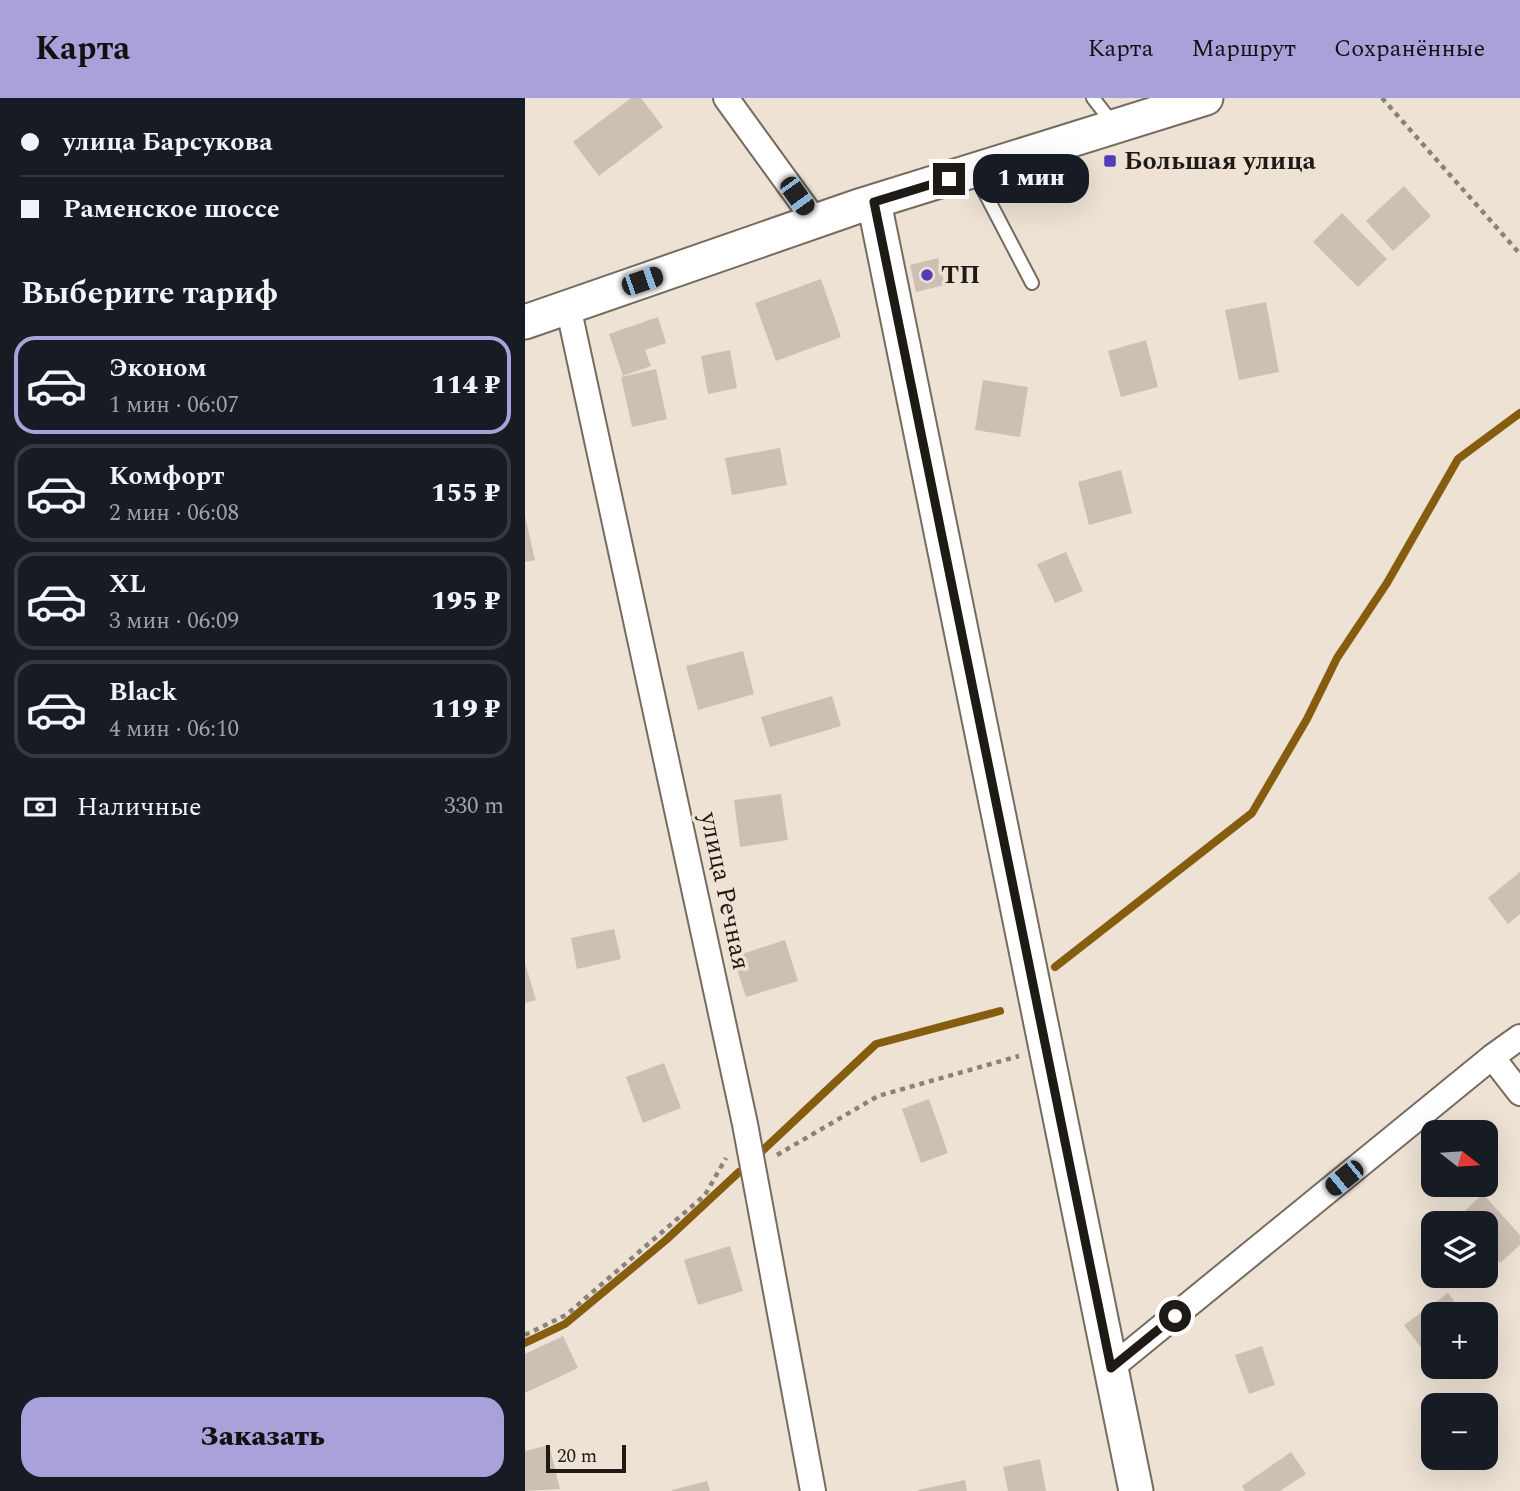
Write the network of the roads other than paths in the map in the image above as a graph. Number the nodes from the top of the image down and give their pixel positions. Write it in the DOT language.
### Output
graph roads {
  1 [pos="726,98"];
  2 [pos="1093,98"];
  3 [pos="1206,98"];
  4 [pos="1116,127"];
  5 [pos="974,171"];
  6 [pos="874,202"];
  7 [pos="816,222"];
  8 [pos="1032,284"];
  9 [pos="568,306"];
  10 [pos="525,322"];
  11 [pos="1520,1037"];
  12 [pos="1492,1057"];
  13 [pos="1520,1093"];
  14 [pos="1111,1368"];
  15 [pos="813,1491"];
  16 [pos="1136,1491"];
  1 -- 7 [label="street"];
  2 -- 4 [label="lane"];
  3 -- 4 [label="street"];
  4 -- 5 [label="street"];
  5 -- 6 [label="street"];
  5 -- 8 [label="lane"];
  6 -- 7 [label="street"];
  6 -- 14 [label="street"];
  7 -- 9 [label="street"];
  9 -- 10 [label="street"];
  9 -- 15 [label="street, улица Речная"];
  11 -- 12 [label="street"];
  12 -- 13 [label="street"];
  12 -- 14 [label="street"];
  14 -- 16 [label="street"];
}
